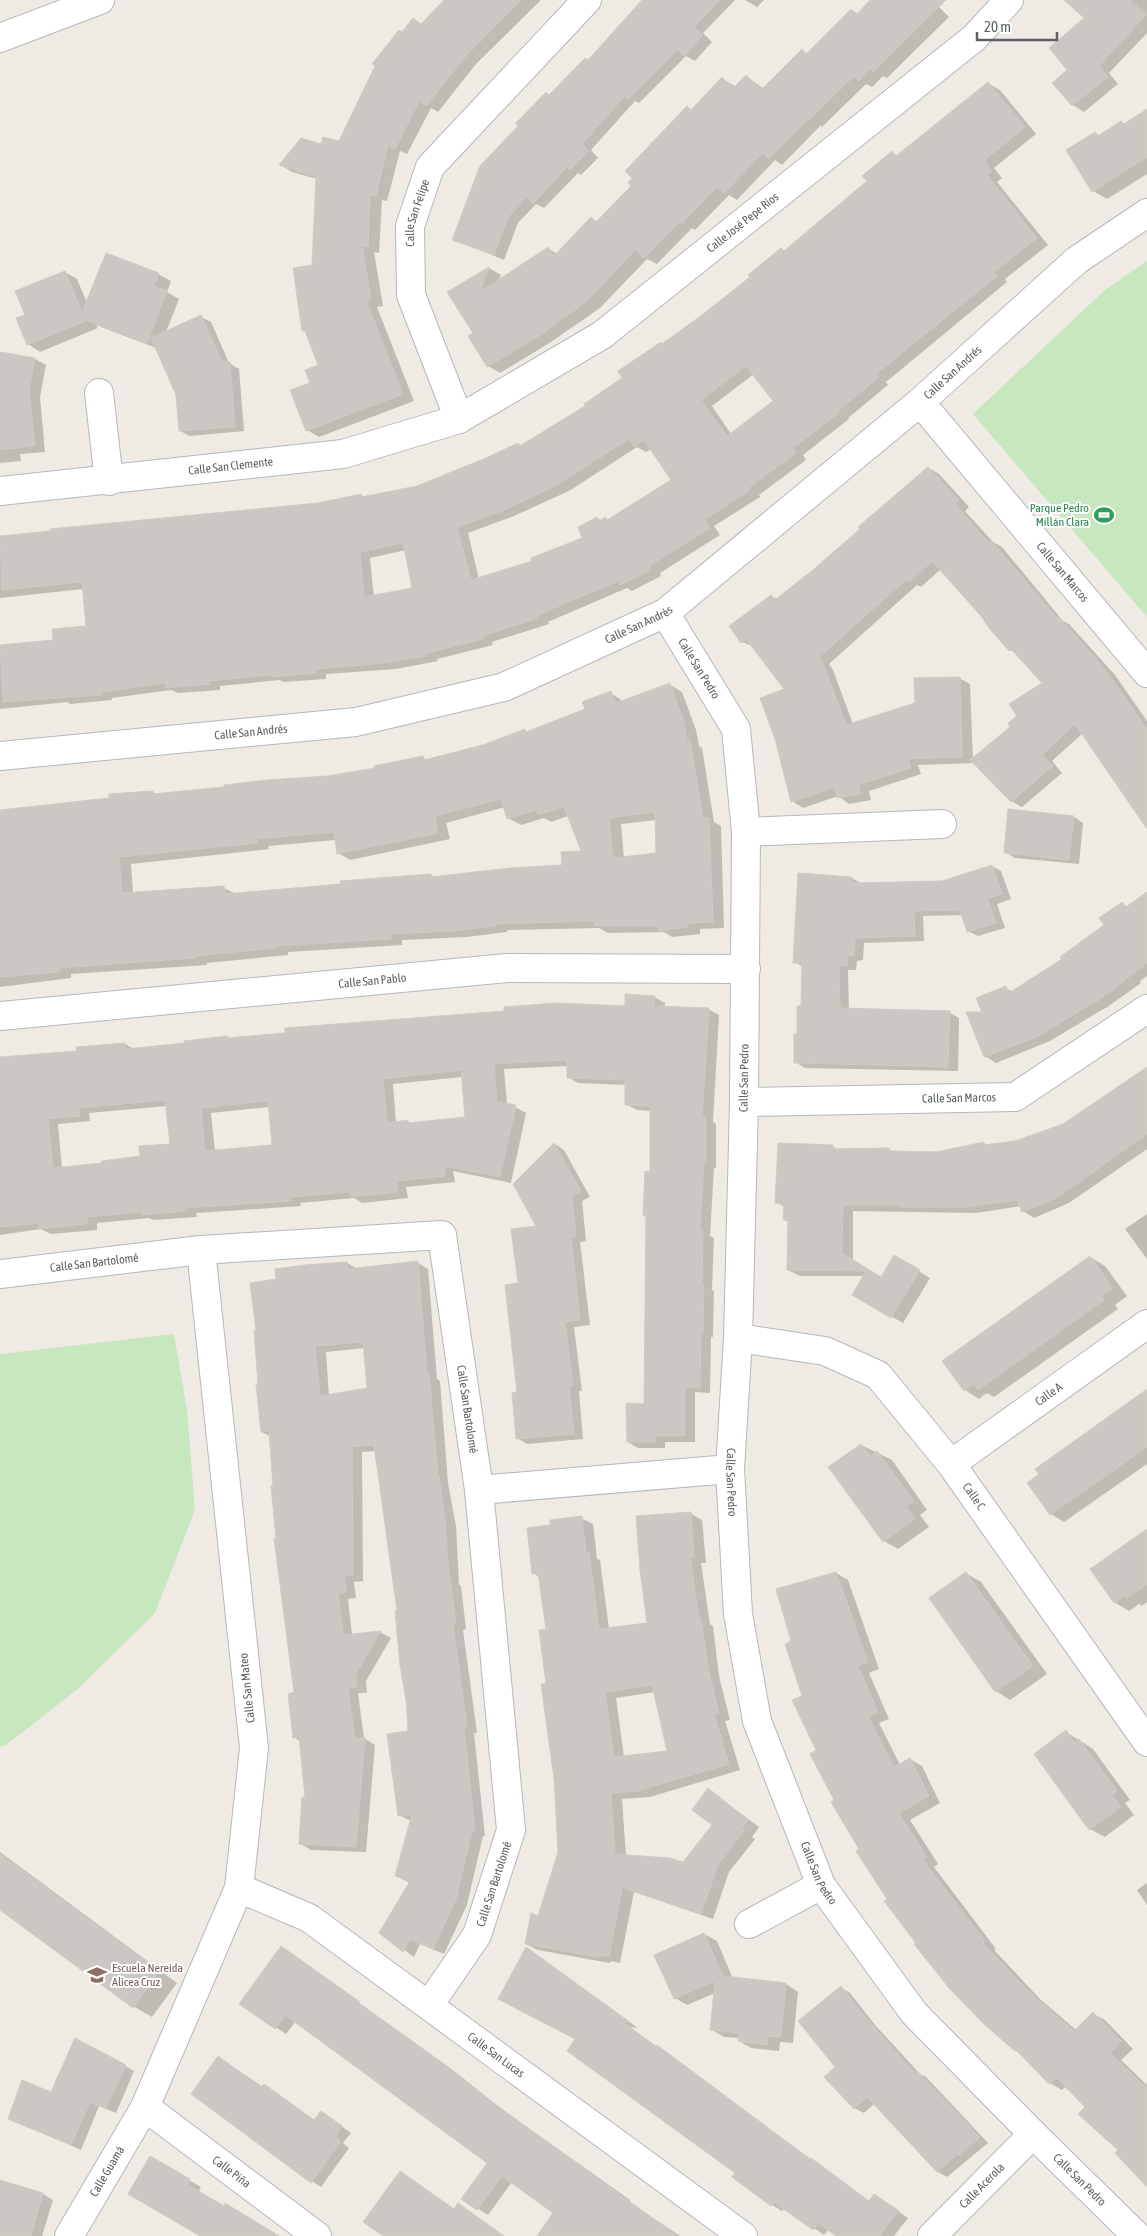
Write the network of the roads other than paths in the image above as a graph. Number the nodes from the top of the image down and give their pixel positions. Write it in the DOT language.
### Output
graph roads {
  1 [pos="100,0"];
  2 [pos="587,0"];
  3 [pos="1009,0"];
  4 [pos="0,38"];
  5 [pos="1147,213"];
  6 [pos="99,393"];
  7 [pos="920,402"];
  8 [pos="459,419"];
  9 [pos="109,480"];
  10 [pos="0,492"];
  11 [pos="665,613"];
  12 [pos="1147,674"];
  13 [pos="0,756"];
  14 [pos="942,824"];
  15 [pos="746,832"];
  16 [pos="746,969"];
  17 [pos="1147,1009"];
  18 [pos="0,1016"];
  19 [pos="744,1102"];
  20 [pos="201,1250"];
  21 [pos="0,1274"];
  22 [pos="1147,1324"];
  23 [pos="738,1338"];
  24 [pos="951,1464"];
  25 [pos="730,1469"];
  26 [pos="479,1490"];
  27 [pos="1147,1742"];
  28 [pos="822,1884"];
  29 [pos="239,1888"];
  30 [pos="749,1924"];
  31 [pos="429,2005"];
  32 [pos="145,2107"];
  33 [pos="1033,2134"];
  34 [pos="315,2235"];
  35 [pos="69,2236"];
  36 [pos="744,2236"];
  37 [pos="932,2236"];
  38 [pos="1138,2236"];
  1 -- 4 [label="street"];
  2 -- 8 [label="street, Calle San Felipe"];
  3 -- 8 [label="street, Calle José Pepe Ríos"];
  5 -- 7 [label="street, Calle San Andrés"];
  6 -- 9 [label="street"];
  7 -- 11 [label="street, Calle San Andrés"];
  7 -- 12 [label="street, Calle San Marcos"];
  8 -- 9 [label="street, Calle San Clemente"];
  9 -- 10 [label="street, Calle San Clemente"];
  11 -- 13 [label="street, Calle San Andrés"];
  11 -- 15 [label="street, Calle San Pedro"];
  14 -- 15 [label="street"];
  15 -- 16 [label="street, Calle San Pedro"];
  16 -- 18 [label="street, Calle San Pablo"];
  16 -- 19 [label="street, Calle San Pedro"];
  17 -- 19 [label="street, Calle San Marcos"];
  19 -- 23 [label="street, Calle San Pedro"];
  20 -- 21 [label="street, Calle San Bartolomé"];
  20 -- 26 [label="street, Calle San Bartolomé"];
  20 -- 29 [label="street, Calle San Mateo"];
  22 -- 24 [label="street, Calle A"];
  23 -- 24 [label="street, Calle C"];
  23 -- 25 [label="street, Calle San Pedro"];
  24 -- 27 [label="street, Calle C"];
  25 -- 26 [label="street"];
  25 -- 28 [label="street, Calle San Pedro"];
  26 -- 31 [label="street, Calle San Bartolomé"];
  28 -- 30 [label="street"];
  28 -- 33 [label="street, Calle San Pedro"];
  29 -- 31 [label="street, Calle San Lucas"];
  29 -- 32 [label="street, Calle San Mateo"];
  31 -- 36 [label="street, Calle San Lucas"];
  32 -- 34 [label="street, Calle Piña"];
  32 -- 35 [label="street, Calle Guamá"];
  33 -- 37 [label="street, Calle Acerola"];
  33 -- 38 [label="street, Calle San Pedro"];
}
